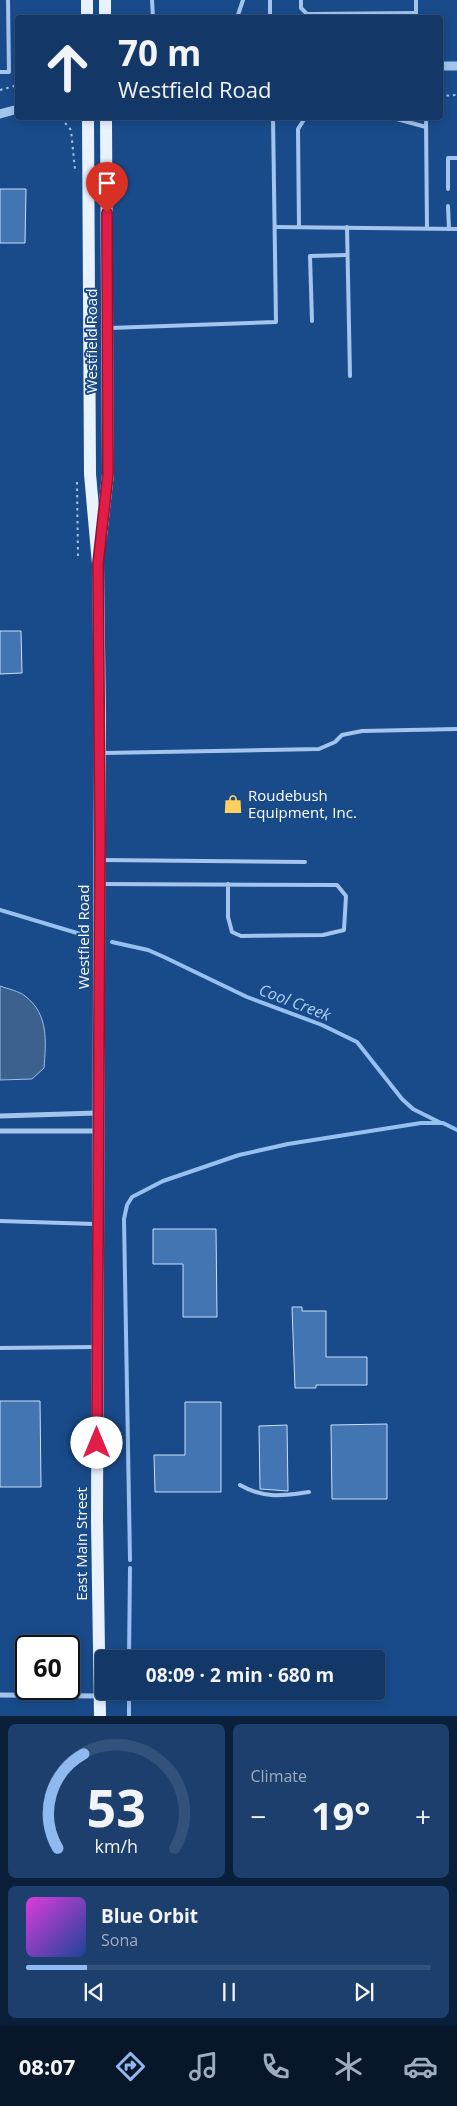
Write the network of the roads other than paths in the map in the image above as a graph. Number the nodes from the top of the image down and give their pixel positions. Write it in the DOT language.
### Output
graph roads {
  1 [pos="8,0"];
  2 [pos="87,0"];
  3 [pos="105,0"];
  4 [pos="152,0"];
  5 [pos="243,0"];
  6 [pos="270,0"];
  7 [pos="301,0"];
  8 [pos="416,0"];
  9 [pos="87,15"];
  10 [pos="105,15"];
  11 [pos="152,15"];
  12 [pos="238,15"];
  13 [pos="270,15"];
  14 [pos="416,15"];
  15 [pos="443,66"];
  16 [pos="457,66"];
  17 [pos="0,72"];
  18 [pos="15,110"];
  19 [pos="0,114"];
  20 [pos="88,120"];
  21 [pos="106,120"];
  22 [pos="273,120"];
  23 [pos="304,120"];
  24 [pos="400,120"];
  25 [pos="426,120"];
  26 [pos="426,127"];
  27 [pos="457,158"];
  28 [pos="448,189"];
  29 [pos="448,206"];
  30 [pos="275,227"];
  31 [pos="299,227"];
  32 [pos="346,227"];
  33 [pos="427,228"];
  34 [pos="449,229"];
  35 [pos="457,229"];
  36 [pos="347,255"];
  37 [pos="312,321"];
  38 [pos="108,328"];
  39 [pos="350,376"];
  40 [pos="98,564"];
  41 [pos="457,730"];
  42 [pos="100,753"];
  43 [pos="100,860"];
  44 [pos="305,862"];
  45 [pos="100,884"];
  46 [pos="228,884"];
  47 [pos="97,1113"];
  48 [pos="0,1116"];
  49 [pos="0,1131"];
  50 [pos="98,1131"];
  51 [pos="0,1221"];
  52 [pos="98,1224"];
  53 [pos="98,1311"];
  54 [pos="0,1348"];
  55 [pos="98,1348"];
  56 [pos="240,1485"];
  57 [pos="309,1492"];
  58 [pos="99,1650"];
  59 [pos="0,1695"];
  60 [pos="95,1696"];
  61 [pos="99,1700"];
  62 [pos="100,1716"];
  1 -- 17 [label="lane"];
  2 -- 9 [label="main road"];
  3 -- 10 [label="main road"];
  4 -- 11 [label="lane"];
  5 -- 12 [label="lane"];
  6 -- 13 [label="lane"];
  7 -- 14 [label="lane"];
  8 -- 14 [label="lane"];
  15 -- 16 [label="street"];
  18 -- 19 [label="street"];
  20 -- 40 [label="main road, Westfield Road"];
  21 -- 38 [label="main road, Westfield Road"];
  22 -- 30 [label="lane"];
  23 -- 31 [label="lane"];
  24 -- 26 [label="lane"];
  25 -- 26 [label="lane"];
  26 -- 33 [label="lane"];
  27 -- 28 [label="lane"];
  29 -- 34 [label="lane"];
  30 -- 31 [label="lane"];
  30 -- 38 [label="lane"];
  31 -- 32 [label="lane"];
  32 -- 33 [label="lane"];
  32 -- 36 [label="lane"];
  33 -- 34 [label="lane"];
  34 -- 35 [label="lane"];
  36 -- 37 [label="lane"];
  36 -- 39 [label="lane"];
  38 -- 40 [label="main road, Westfield Road"];
  40 -- 42 [label="main road, Westfield Road"];
  41 -- 42 [label="lane"];
  42 -- 43 [label="main road, Westfield Road"];
  43 -- 44 [label="lane"];
  43 -- 45 [label="main road, Westfield Road"];
  45 -- 46 [label="lane"];
  45 -- 47 [label="main road, Westfield Road"];
  46 -- 46 [label="lane"];
  47 -- 48 [label="street"];
  47 -- 50 [label="main road, Westfield Road"];
  49 -- 50 [label="street"];
  50 -- 52 [label="main road, Westfield Road"];
  51 -- 52 [label="lane"];
  52 -- 53 [label="main road, Westfield Road"];
  53 -- 55 [label="main road, East Main Street"];
  54 -- 55 [label="lane"];
  55 -- 58 [label="main road, East Main Street"];
  56 -- 57 [label="lane"];
  59 -- 60 [label="street"];
  61 -- 62 [label="main road, East Main Street"];
}
